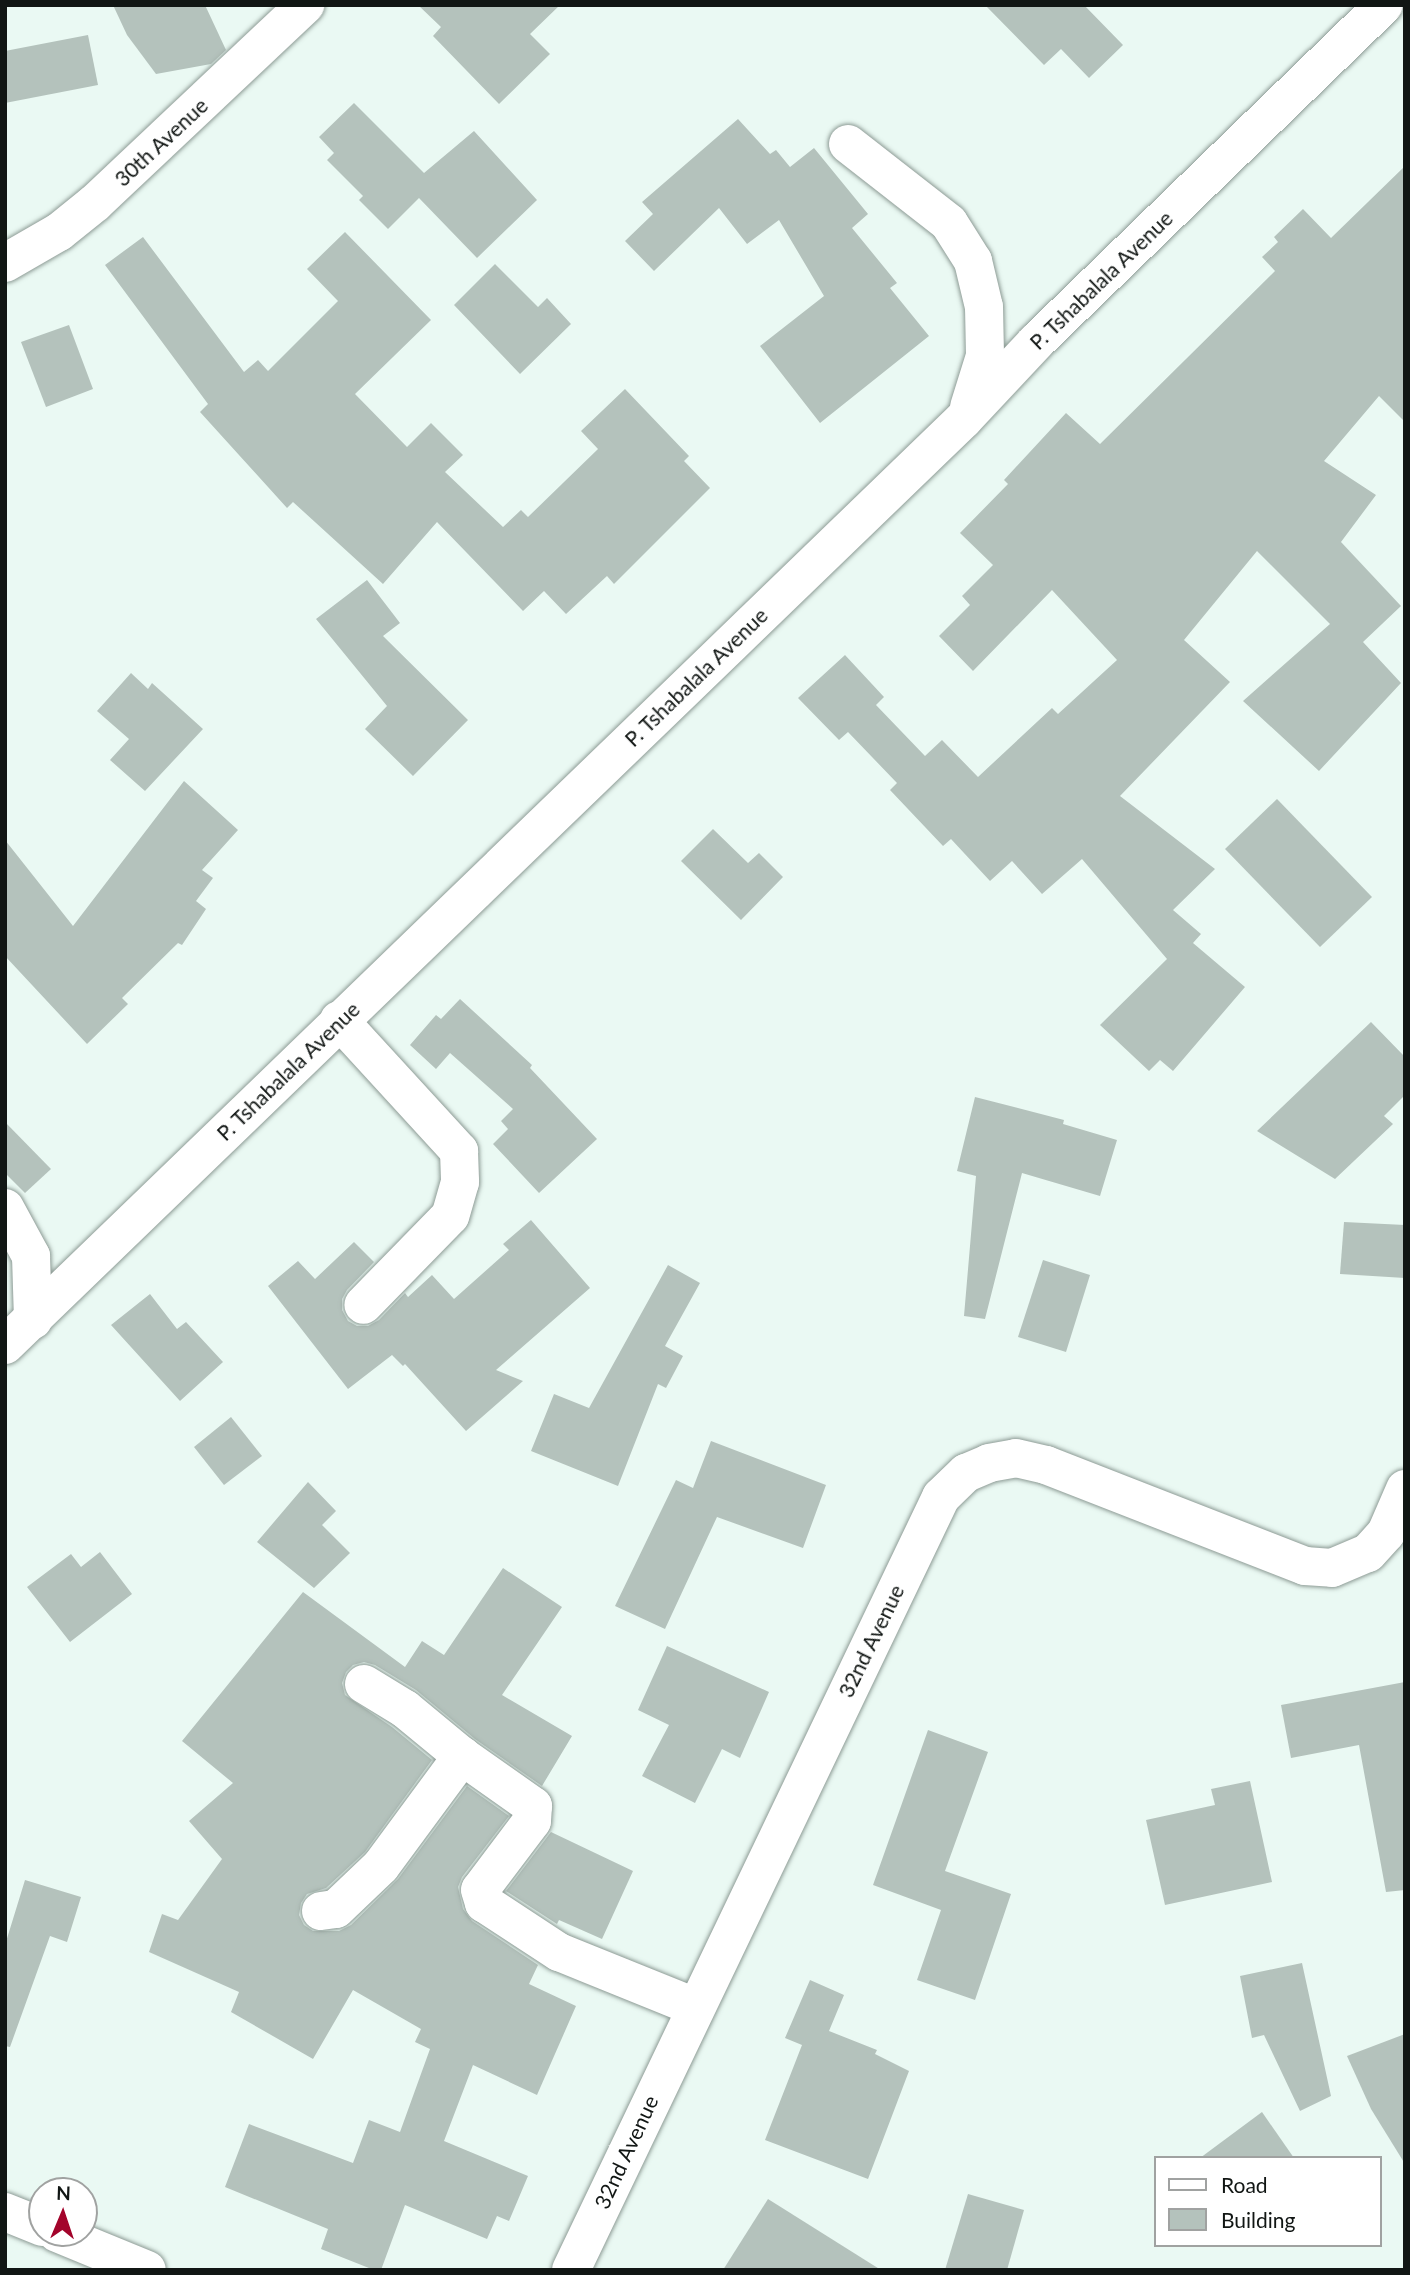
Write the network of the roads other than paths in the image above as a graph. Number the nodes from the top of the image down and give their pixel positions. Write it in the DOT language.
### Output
graph roads {
  1 [pos="305,5"];
  2 [pos="1384,5"];
  3 [pos="849,144"];
  4 [pos="5,263"];
  5 [pos="964,419"];
  6 [pos="339,1020"];
  7 [pos="5,1208"];
  8 [pos="363,1305"];
  9 [pos="19,1333"];
  10 [pos="1405,1489"];
  11 [pos="364,1684"];
  12 [pos="462,1756"];
  13 [pos="321,1911"];
  14 [pos="695,2007"];
  15 [pos="5,2212"];
  16 [pos="28,2221"];
  17 [pos="91,2247"];
  18 [pos="147,2270"];
  19 [pos="571,2270"];
  1 -- 4 [label="street, 30th Avenue"];
  2 -- 5 [label="street, P. Tshabalala Avenue"];
  3 -- 5 [label="street"];
  5 -- 6 [label="street, P. Tshabalala Avenue"];
  6 -- 8 [label="street"];
  6 -- 9 [label="street, P. Tshabalala Avenue"];
  7 -- 9 [label="street"];
  10 -- 14 [label="street, 32nd Avenue"];
  11 -- 12 [label="street"];
  12 -- 13 [label="street"];
  12 -- 14 [label="street"];
  14 -- 19 [label="street, 32nd Avenue"];
  15 -- 16 [label="street"];
  17 -- 18 [label="street"];
}
